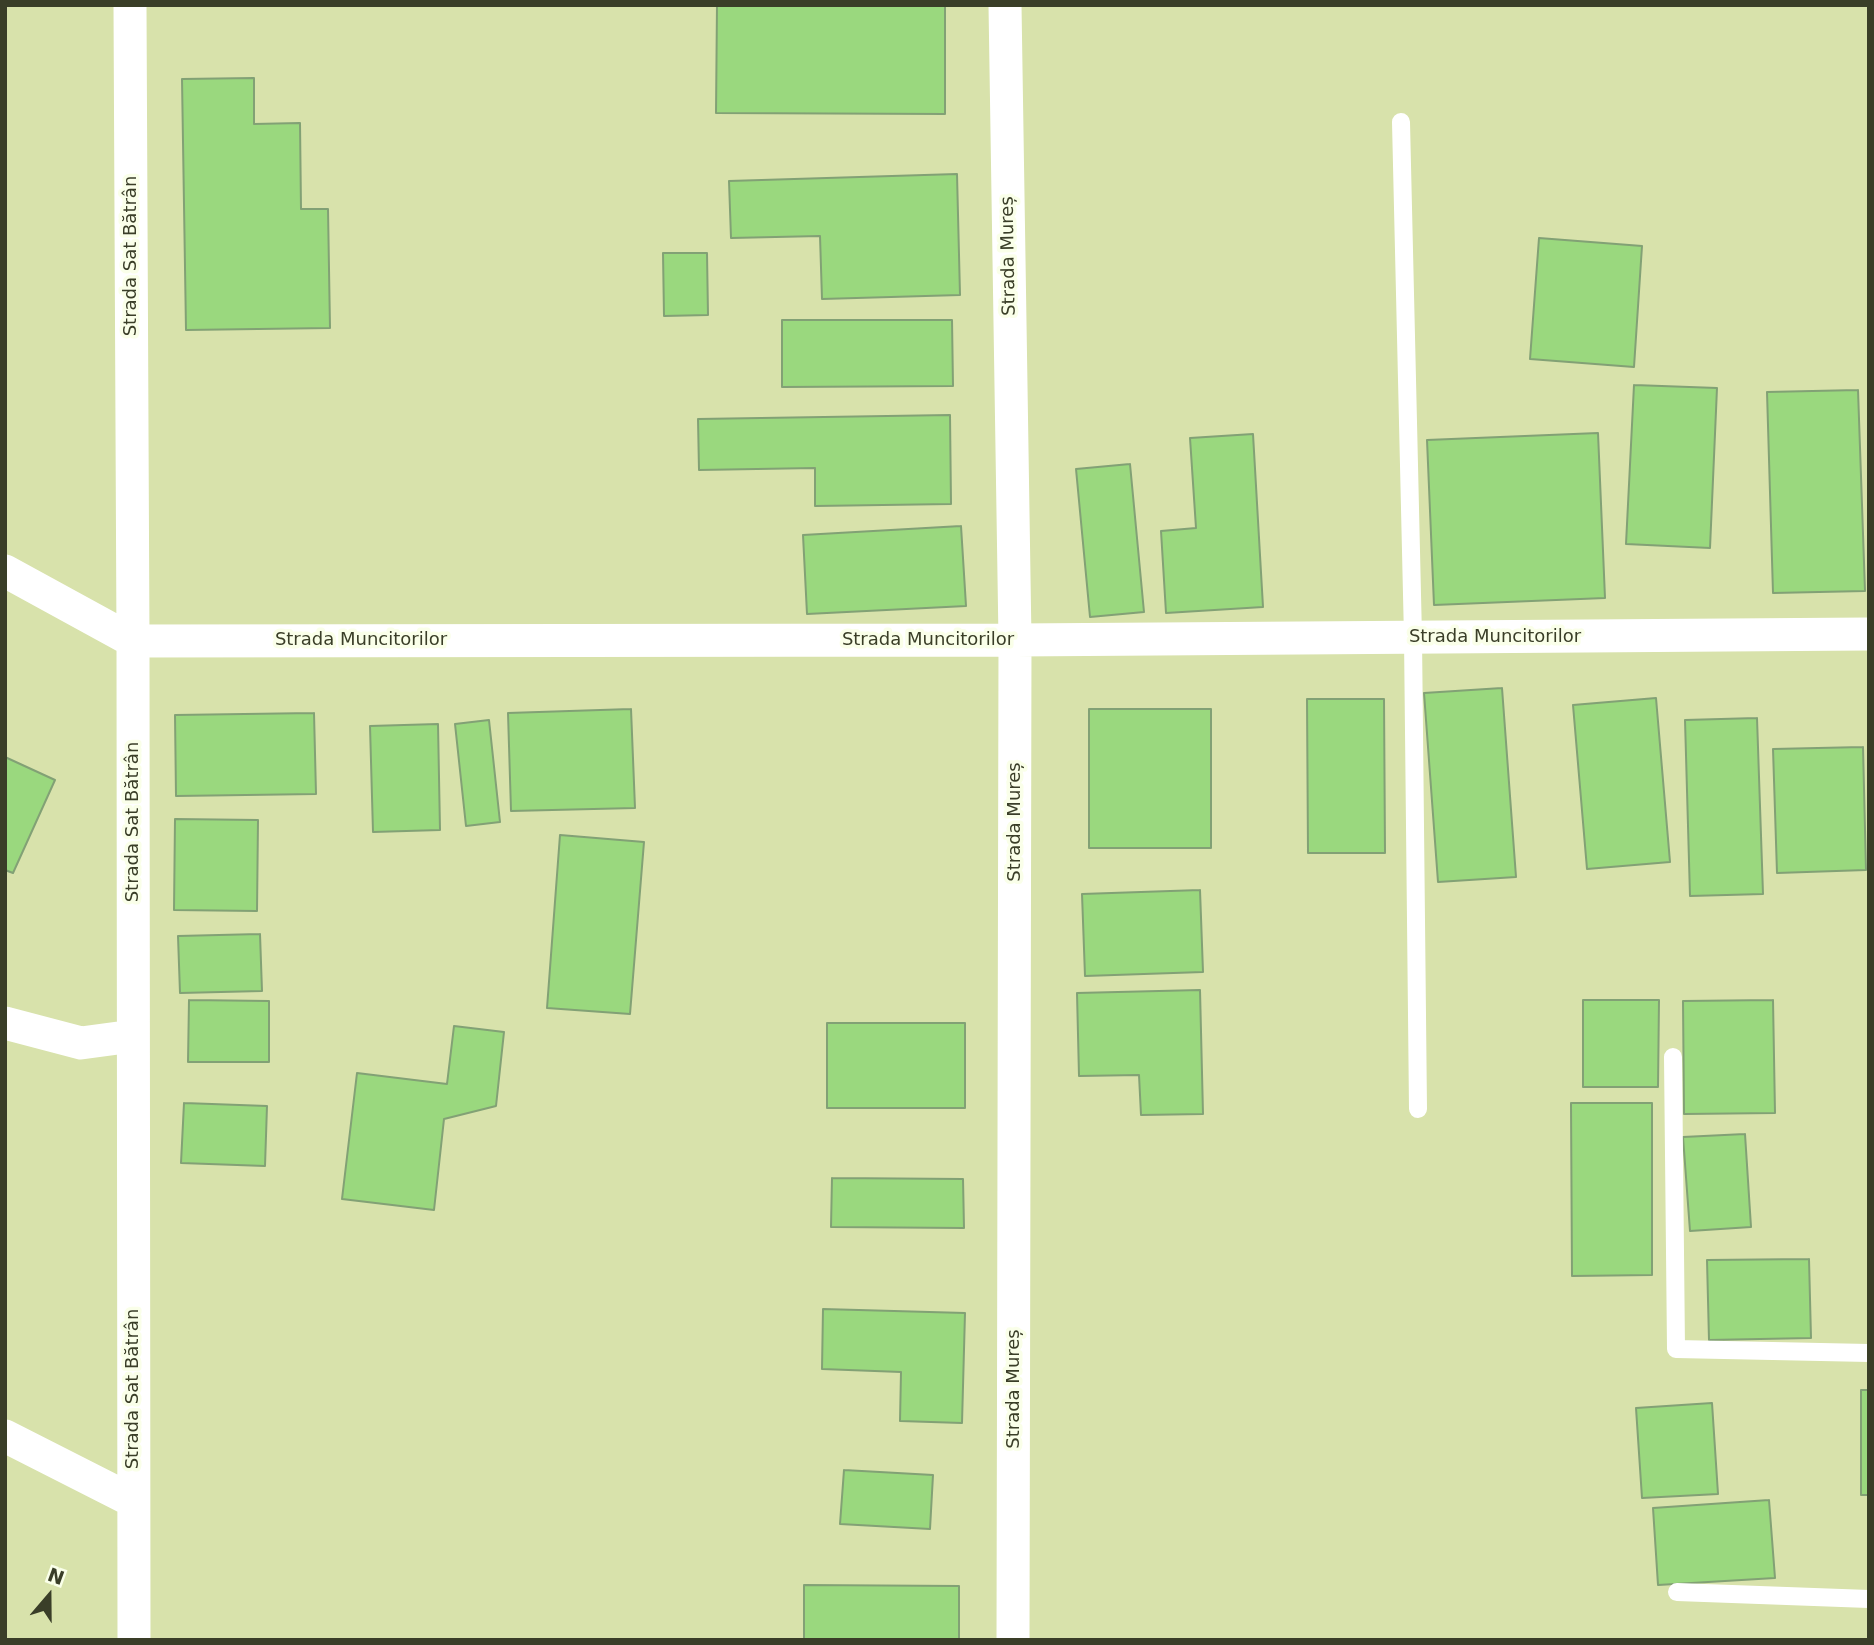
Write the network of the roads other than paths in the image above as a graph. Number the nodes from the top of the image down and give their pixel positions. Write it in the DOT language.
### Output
graph roads {
  1 [pos="130,5"];
  2 [pos="1005,5"];
  3 [pos="1401,122"];
  4 [pos="5,571"];
  5 [pos="1869,634"];
  6 [pos="1413,637"];
  7 [pos="133,640"];
  8 [pos="1015,640"];
  9 [pos="5,1023"];
  10 [pos="133,1036"];
  11 [pos="1673,1057"];
  12 [pos="1418,1109"];
  13 [pos="1869,1353"];
  14 [pos="5,1436"];
  15 [pos="133,1501"];
  16 [pos="1677,1591"];
  17 [pos="1869,1599"];
  18 [pos="134,1640"];
  19 [pos="1013,1640"];
  1 -- 7 [label="street, Strada Sat Bătrân"];
  2 -- 8 [label="street, Strada Mureș"];
  3 -- 6 [label="lane"];
  4 -- 7 [label="street, Strada Muncitorilor"];
  5 -- 6 [label="street, Strada Muncitorilor"];
  6 -- 8 [label="street, Strada Muncitorilor"];
  6 -- 12 [label="lane"];
  7 -- 8 [label="street, Strada Muncitorilor"];
  7 -- 10 [label="street, Strada Sat Bătrân"];
  8 -- 19 [label="street, Strada Mureș"];
  9 -- 10 [label="street"];
  10 -- 15 [label="street, Strada Sat Bătrân"];
  11 -- 13 [label="lane"];
  14 -- 15 [label="street"];
  15 -- 18 [label="street, Strada Sat Bătrân"];
  16 -- 17 [label="lane"];
}
